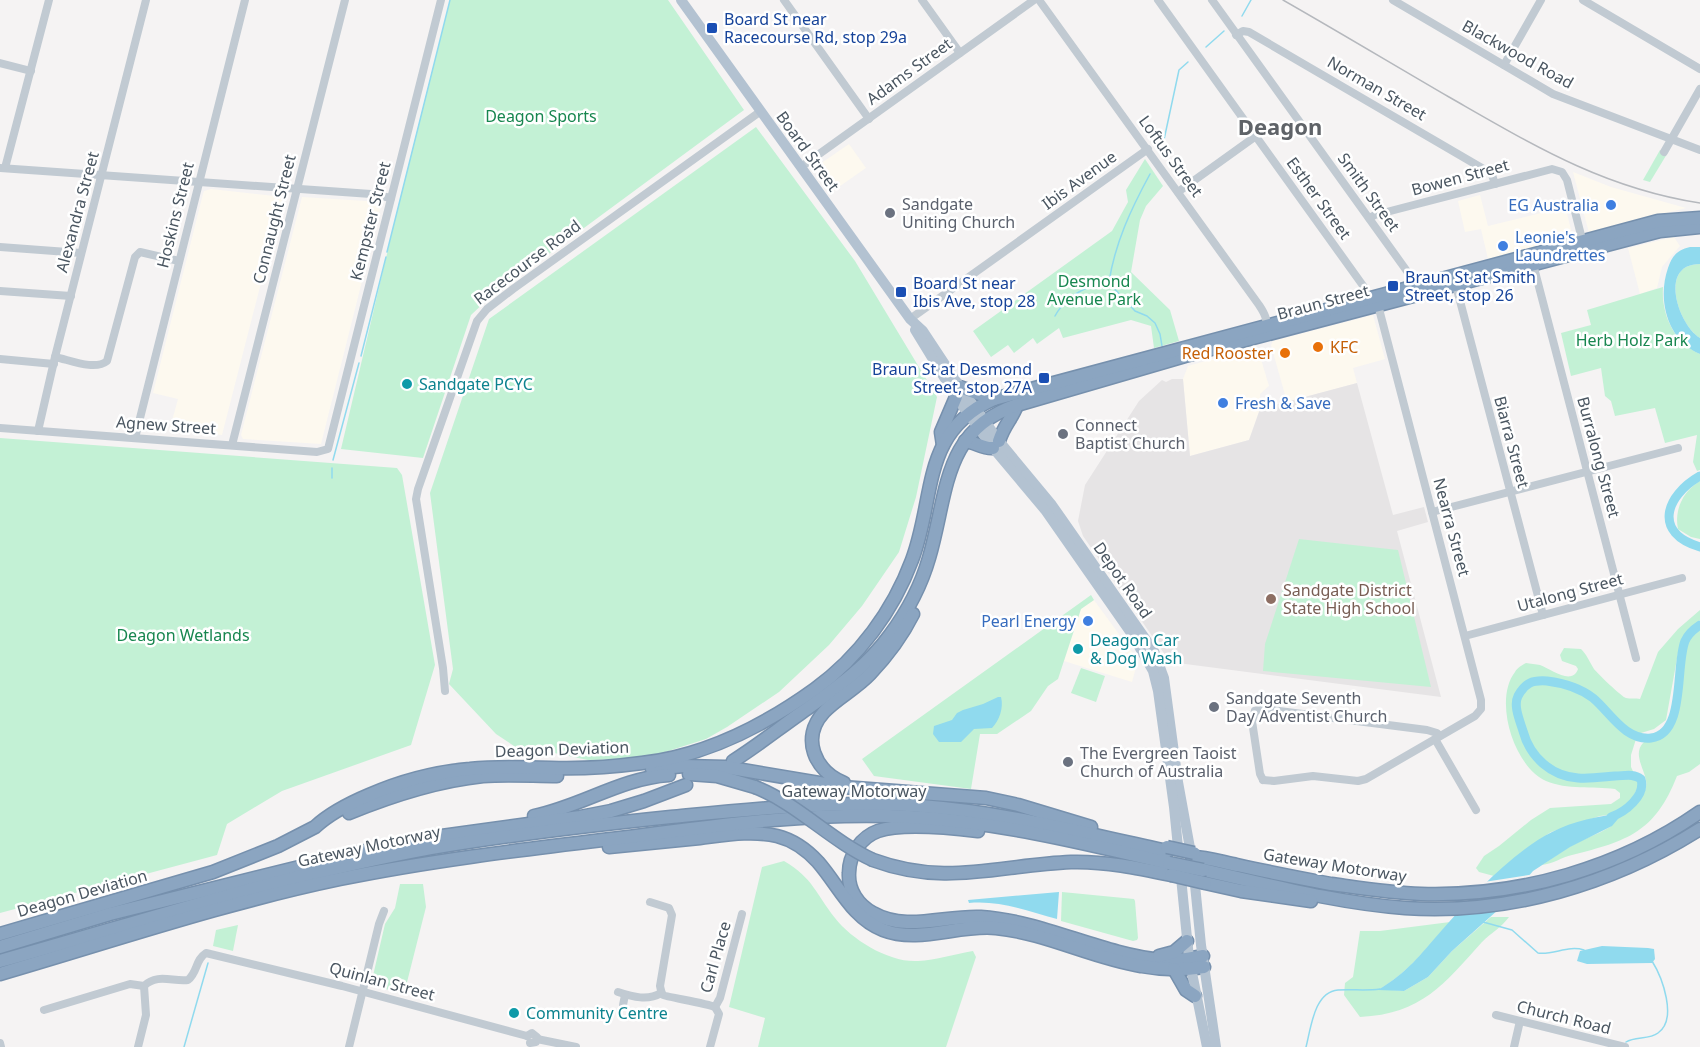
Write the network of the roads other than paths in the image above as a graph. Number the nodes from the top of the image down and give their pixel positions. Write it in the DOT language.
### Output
graph roads {
  1 [pos="49,0"];
  2 [pos="146,0"];
  3 [pos="245,0"];
  4 [pos="345,0"];
  5 [pos="441,0"];
  6 [pos="681,0"];
  7 [pos="784,0"];
  8 [pos="922,0"];
  9 [pos="1039,0"];
  10 [pos="1158,0"];
  11 [pos="1212,0"];
  12 [pos="1393,0"];
  13 [pos="1541,0"];
  14 [pos="1583,0"];
  15 [pos="1029,1"];
  16 [pos="1236,35"];
  17 [pos="960,53"];
  18 [pos="0,63"];
  19 [pos="1504,65"];
  20 [pos="1700,69"];
  21 [pos="31,71"];
  22 [pos="1700,89"];
  23 [pos="761,111"];
  24 [pos="869,118"];
  25 [pos="1256,136"];
  26 [pos="1671,140"];
  27 [pos="1148,149"];
  28 [pos="1700,150"];
  29 [pos="1664,152"];
  30 [pos="801,167"];
  31 [pos="3,168"];
  32 [pos="102,175"];
  33 [pos="199,182"];
  34 [pos="1495,183"];
  35 [pos="297,190"];
  36 [pos="1178,192"];
  37 [pos="391,198"];
  38 [pos="1369,218"];
  39 [pos="1700,218"];
  40 [pos="1684,223"];
  41 [pos="1700,227"];
  42 [pos="1584,246"];
  43 [pos="0,247"];
  44 [pos="81,253"];
  45 [pos="179,261"];
  46 [pos="1533,264"];
  47 [pos="1455,281"];
  48 [pos="1414,286"];
  49 [pos="0,291"];
  50 [pos="70,296"];
  51 [pos="1373,302"];
  52 [pos="910,319"];
  53 [pos="1267,329"];
  54 [pos="0,359"];
  55 [pos="55,360"];
  56 [pos="958,392"];
  57 [pos="994,399"];
  58 [pos="1017,405"];
  59 [pos="972,412"];
  60 [pos="981,424"];
  61 [pos="0,428"];
  62 [pos="38,431"];
  63 [pos="135,438"];
  64 [pos="965,441"];
  65 [pos="996,444"];
  66 [pos="943,445"];
  67 [pos="232,446"];
  68 [pos="1678,448"];
  69 [pos="328,449"];
  70 [pos="1587,472"];
  71 [pos="1510,492"];
  72 [pos="1432,512"];
  73 [pos="1682,578"];
  74 [pos="920,583"];
  75 [pos="1619,595"];
  76 [pos="1543,615"];
  77 [pos="1465,636"];
  78 [pos="1636,658"];
  79 [pos="445,691"];
  80 [pos="1438,738"];
  81 [pos="733,761"];
  82 [pos="686,785"];
  83 [pos="856,788"];
  84 [pos="1476,810"];
  85 [pos="1700,812"];
  86 [pos="315,828"];
  87 [pos="1013,829"];
  88 [pos="1700,829"];
  89 [pos="439,836"];
  90 [pos="499,852"];
  91 [pos="1169,859"];
  92 [pos="1202,867"];
  93 [pos="657,900"];
  94 [pos="384,911"];
  95 [pos="742,914"];
  96 [pos="0,934"];
  97 [pos="1187,942"];
  98 [pos="0,947"];
  99 [pos="1153,958"];
  100 [pos="0,961"];
  101 [pos="1197,963"];
  102 [pos="1174,969"];
  103 [pos="0,974"];
  104 [pos="144,986"];
  105 [pos="363,992"];
  106 [pos="661,993"];
  107 [pos="1195,996"];
  108 [pos="59,1005"];
  109 [pos="623,1005"];
  110 [pos="715,1007"];
  111 [pos="44,1010"];
  112 [pos="55,1016"];
  113 [pos="1496,1016"];
  114 [pos="1520,1022"];
  115 [pos="531,1041"];
  116 [pos="138,1047"];
  117 [pos="349,1047"];
  118 [pos="576,1047"];
  119 [pos="710,1047"];
  120 [pos="1207,1047"];
  121 [pos="1216,1047"];
  122 [pos="1514,1047"];
  123 [pos="1625,1047"];
  1 -- 21 [label="street"];
  2 -- 32 [label="street, Alexandra Street"];
  3 -- 33 [label="street, Hoskins Street"];
  4 -- 35 [label="street, Connaught Street"];
  5 -- 37 [label="street, Kempster Street"];
  6 -- 23 [label="main road, Board Street"];
  7 -- 24 [label="street"];
  8 -- 17 [label="street"];
  9 -- 27 [label="street, Loftus Street"];
  10 -- 25 [label="street, Esther Street"];
  11 -- 16 [label="street, Smith Street"];
  12 -- 19 [label="street, Blackwood Road"];
  13 -- 19 [label="street"];
  14 -- 20 [label="street"];
  15 -- 17 [label="street, Adams Street"];
  16 -- 34 [label="street, Norman Street"];
  16 -- 38 [label="street, Smith Street"];
  17 -- 24 [label="street, Adams Street"];
  18 -- 21 [label="street"];
  19 -- 26 [label="street, Blackwood Road"];
  21 -- 31 [label="street"];
  22 -- 26 [label="street"];
  23 -- 30 [label="main road, Board Street"];
  23 -- 79 [label="street, Racecourse Road"];
  24 -- 30 [label="street, Adams Street"];
  25 -- 36 [label="street"];
  25 -- 51 [label="street, Esther Street"];
  26 -- 28 [label="street, Blackwood Road"];
  26 -- 29 [label="street"];
  27 -- 36 [label="street, Loftus Street"];
  27 -- 52 [label="street, Ibis Avenue"];
  30 -- 52 [label="main road, Board Street"];
  31 -- 32 [label="street"];
  32 -- 33 [label="street"];
  32 -- 44 [label="street, Alexandra Street"];
  33 -- 35 [label="street"];
  33 -- 45 [label="street, Hoskins Street"];
  34 -- 38 [label="street, Bowen Street"];
  34 -- 42 [label="street, Bowen Street"];
  35 -- 37 [label="street"];
  35 -- 67 [label="street, Connaught Street"];
  36 -- 53 [label="street, Loftus Street"];
  37 -- 69 [label="street, Kempster Street"];
  38 -- 48 [label="street, Smith Street"];
  39 -- 40 [label="highway"];
  40 -- 41 [label="highway"];
  40 -- 42 [label="highway, Braun Street"];
  42 -- 46 [label="highway, Braun Street"];
  42 -- 47 [label="highway, Braun Street"];
  43 -- 44 [label="street"];
  44 -- 50 [label="street, Alexandra Street"];
  45 -- 55 [label="street"];
  45 -- 63 [label="street, Hoskins Street"];
  46 -- 47 [label="highway, Braun Street"];
  46 -- 70 [label="street, Burralong Street"];
  47 -- 48 [label="highway, Braun Street"];
  47 -- 51 [label="highway, Braun Street"];
  47 -- 71 [label="street, Biarra Street"];
  48 -- 51 [label="highway, Braun Street"];
  49 -- 50 [label="street"];
  50 -- 55 [label="street, Alexandra Street"];
  51 -- 53 [label="highway, Braun Street"];
  51 -- 72 [label="street, Nearra Street"];
  52 -- 56 [label="main road, Board Street"];
  53 -- 57 [label="highway, Braun Street"];
  53 -- 58 [label="highway, Braun Street"];
  54 -- 55 [label="street"];
  55 -- 62 [label="street, Alexandra Street"];
  56 -- 57 [label="highway"];
  56 -- 59 [label="main road, Board Street"];
  56 -- 66 [label="highway"];
  57 -- 59 [label="highway, Braun Street"];
  58 -- 60 [label="highway, Braun Street"];
  58 -- 65 [label="highway"];
  59 -- 60 [label="main road, Depot Road"];
  59 -- 66 [label="highway, Deagon Deviation"];
  60 -- 64 [label="highway"];
  60 -- 65 [label="main road, Depot Road"];
  61 -- 62 [label="street, Agnew Street"];
  62 -- 63 [label="street, Agnew Street"];
  63 -- 67 [label="street, Agnew Street"];
  64 -- 65 [label="highway"];
  64 -- 74 [label="highway"];
  65 -- 97 [label="main road, Depot Road"];
  65 -- 101 [label="main road, Depot Road"];
  66 -- 86 [label="highway, Deagon Deviation"];
  67 -- 69 [label="street, Agnew Street"];
  68 -- 70 [label="street"];
  70 -- 71 [label="street"];
  70 -- 75 [label="street, Burralong Street"];
  71 -- 72 [label="street"];
  71 -- 76 [label="street, Biarra Street"];
  72 -- 77 [label="street, Nearra Street"];
  73 -- 75 [label="street, Utalong Street"];
  74 -- 81 [label="highway"];
  74 -- 83 [label="highway"];
  75 -- 76 [label="street, Utalong Street"];
  75 -- 78 [label="street, Burralong Street"];
  76 -- 77 [label="street, Utalong Street"];
  77 -- 80 [label="street, Nearra Street"];
  80 -- 80 [label="street, Nearra Street"];
  80 -- 84 [label="street"];
  82 -- 89 [label="highway, Deagon Deviation"];
  83 -- 86 [label="highway"];
  83 -- 91 [label="highway"];
  85 -- 92 [label="highway, Gateway Motorway"];
  86 -- 96 [label="highway, Deagon Deviation"];
  87 -- 90 [label="highway, Gateway Motorway"];
  87 -- 91 [label="highway, Gateway Motorway"];
  87 -- 99 [label="highway"];
  88 -- 92 [label="highway, Gateway Motorway"];
  89 -- 91 [label="highway, bridge"];
  89 -- 98 [label="highway, Deagon Deviation"];
  90 -- 102 [label="highway"];
  90 -- 103 [label="highway, Gateway Motorway"];
  91 -- 92 [label="highway, Gateway Motorway, bridge"];
  91 -- 100 [label="highway, Gateway Motorway"];
  93 -- 106 [label="street"];
  94 -- 105 [label="street"];
  95 -- 110 [label="street, Carl Place"];
  97 -- 99 [label="highway"];
  97 -- 101 [label="main road, Depot Road"];
  99 -- 101 [label="highway"];
  101 -- 102 [label="highway"];
  101 -- 107 [label="main road, Depot Road"];
  101 -- 121 [label="main road, Depot Road"];
  102 -- 107 [label="highway"];
  104 -- 105 [label="street, Quinlan Street"];
  104 -- 108 [label="street"];
  104 -- 116 [label="street"];
  105 -- 115 [label="street, Quinlan Street"];
  105 -- 117 [label="street"];
  106 -- 109 [label="street"];
  106 -- 110 [label="street"];
  107 -- 120 [label="main road, Depot Road"];
  108 -- 111 [label="street"];
  108 -- 112 [label="street"];
  110 -- 119 [label="street, Carl Place"];
  113 -- 114 [label="street, Church Road"];
  114 -- 122 [label="street"];
  114 -- 123 [label="street, Church Road"];
  115 -- 118 [label="street, Quinlan Street"];
}
